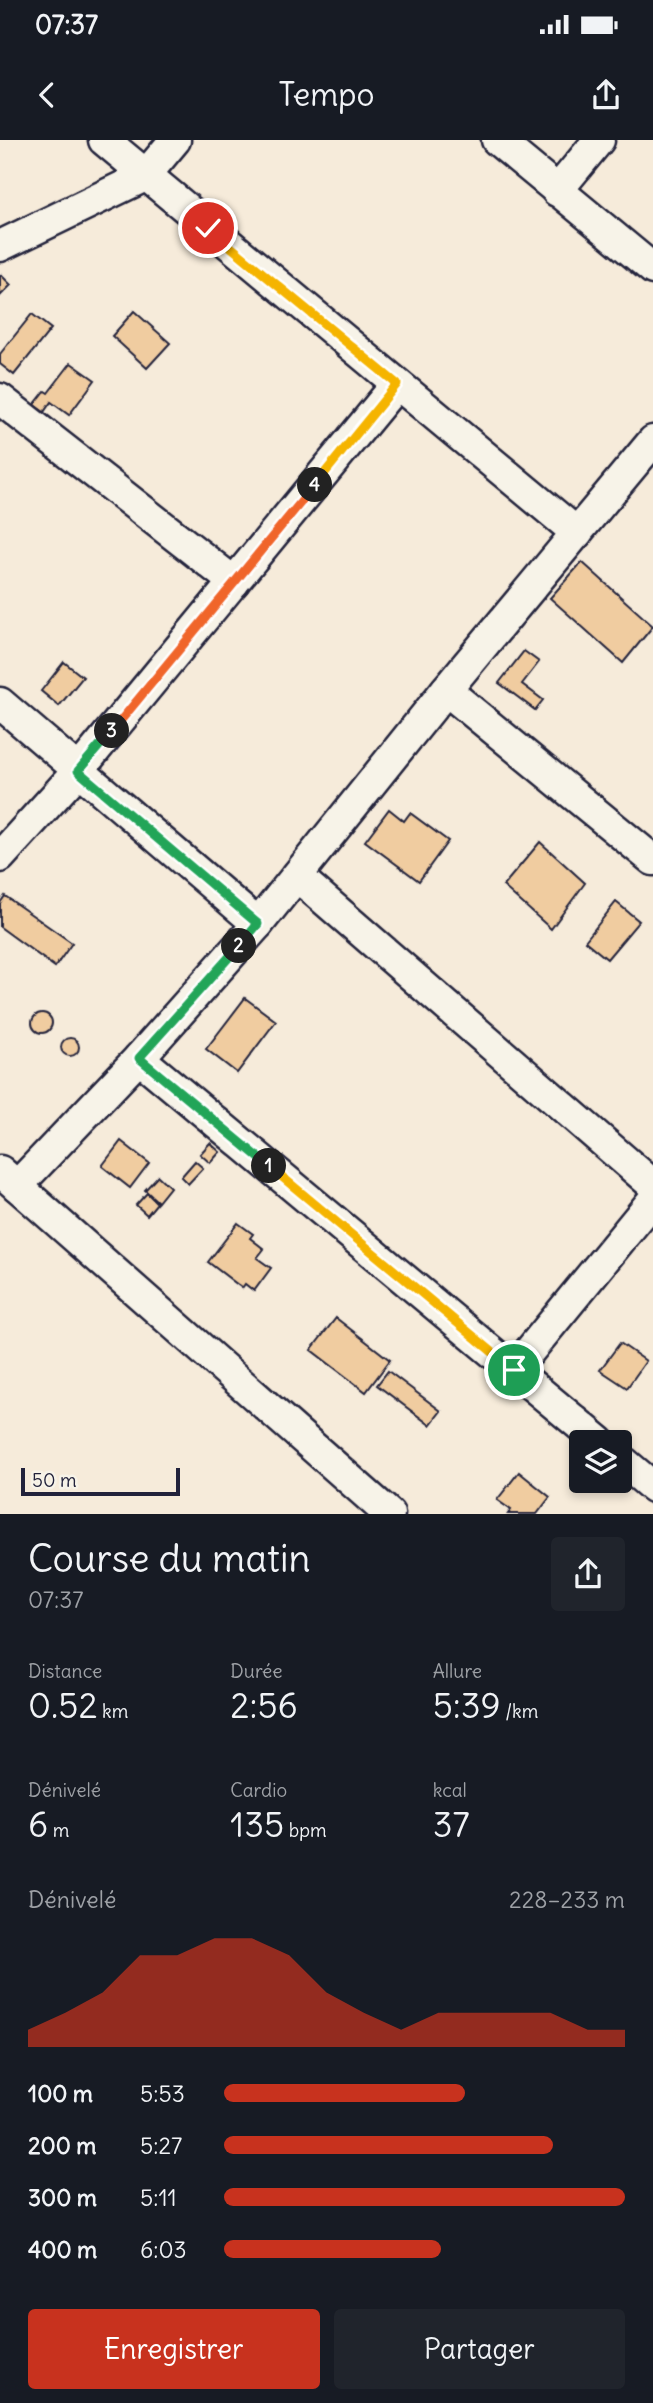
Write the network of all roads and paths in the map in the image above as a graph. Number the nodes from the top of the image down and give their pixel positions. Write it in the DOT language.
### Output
graph roads {
  1 [pos="104,140"];
  2 [pos="175,140"];
  3 [pos="497,140"];
  4 [pos="599,140"];
  5 [pos="145,176"];
  6 [pos="556,191"];
  7 [pos="0,246"];
  8 [pos="653,269"];
  9 [pos="397,384"];
  10 [pos="0,399"];
  11 [pos="653,441"];
  12 [pos="577,533"];
  13 [pos="234,582"];
  14 [pos="446,690"];
  15 [pos="0,703"];
  16 [pos="78,771"];
  17 [pos="651,856"];
  18 [pos="0,857"];
  19 [pos="297,876"];
  20 [pos="258,924"];
  21 [pos="139,1058"];
  22 [pos="6,1178"];
  23 [pos="653,1185"];
  24 [pos="653,1200"];
  25 [pos="514,1370"];
  26 [pos="586,1430"];
  27 [pos="632,1469"];
  28 [pos="653,1487"];
  29 [pos="389,1514"];
  1 -- 5 [label="street"];
  2 -- 5 [label="street"];
  3 -- 6 [label="street"];
  4 -- 6 [label="street"];
  5 -- 7 [label="street"];
  5 -- 9 [label="street"];
  6 -- 8 [label="street"];
  9 -- 12 [label="street"];
  9 -- 13 [label="street"];
  10 -- 13 [label="street"];
  11 -- 12 [label="street"];
  12 -- 14 [label="street"];
  13 -- 16 [label="street"];
  14 -- 17 [label="street"];
  14 -- 19 [label="street"];
  15 -- 16 [label="street"];
  16 -- 18 [label="street"];
  16 -- 20 [label="street"];
  19 -- 20 [label="street"];
  19 -- 23 [label="street"];
  20 -- 21 [label="street"];
  21 -- 22 [label="street"];
  21 -- 25 [label="street"];
  22 -- 29 [label="street"];
  24 -- 25 [label="street"];
  25 -- 26 [label="street"];
  27 -- 28 [label="street"];
}
